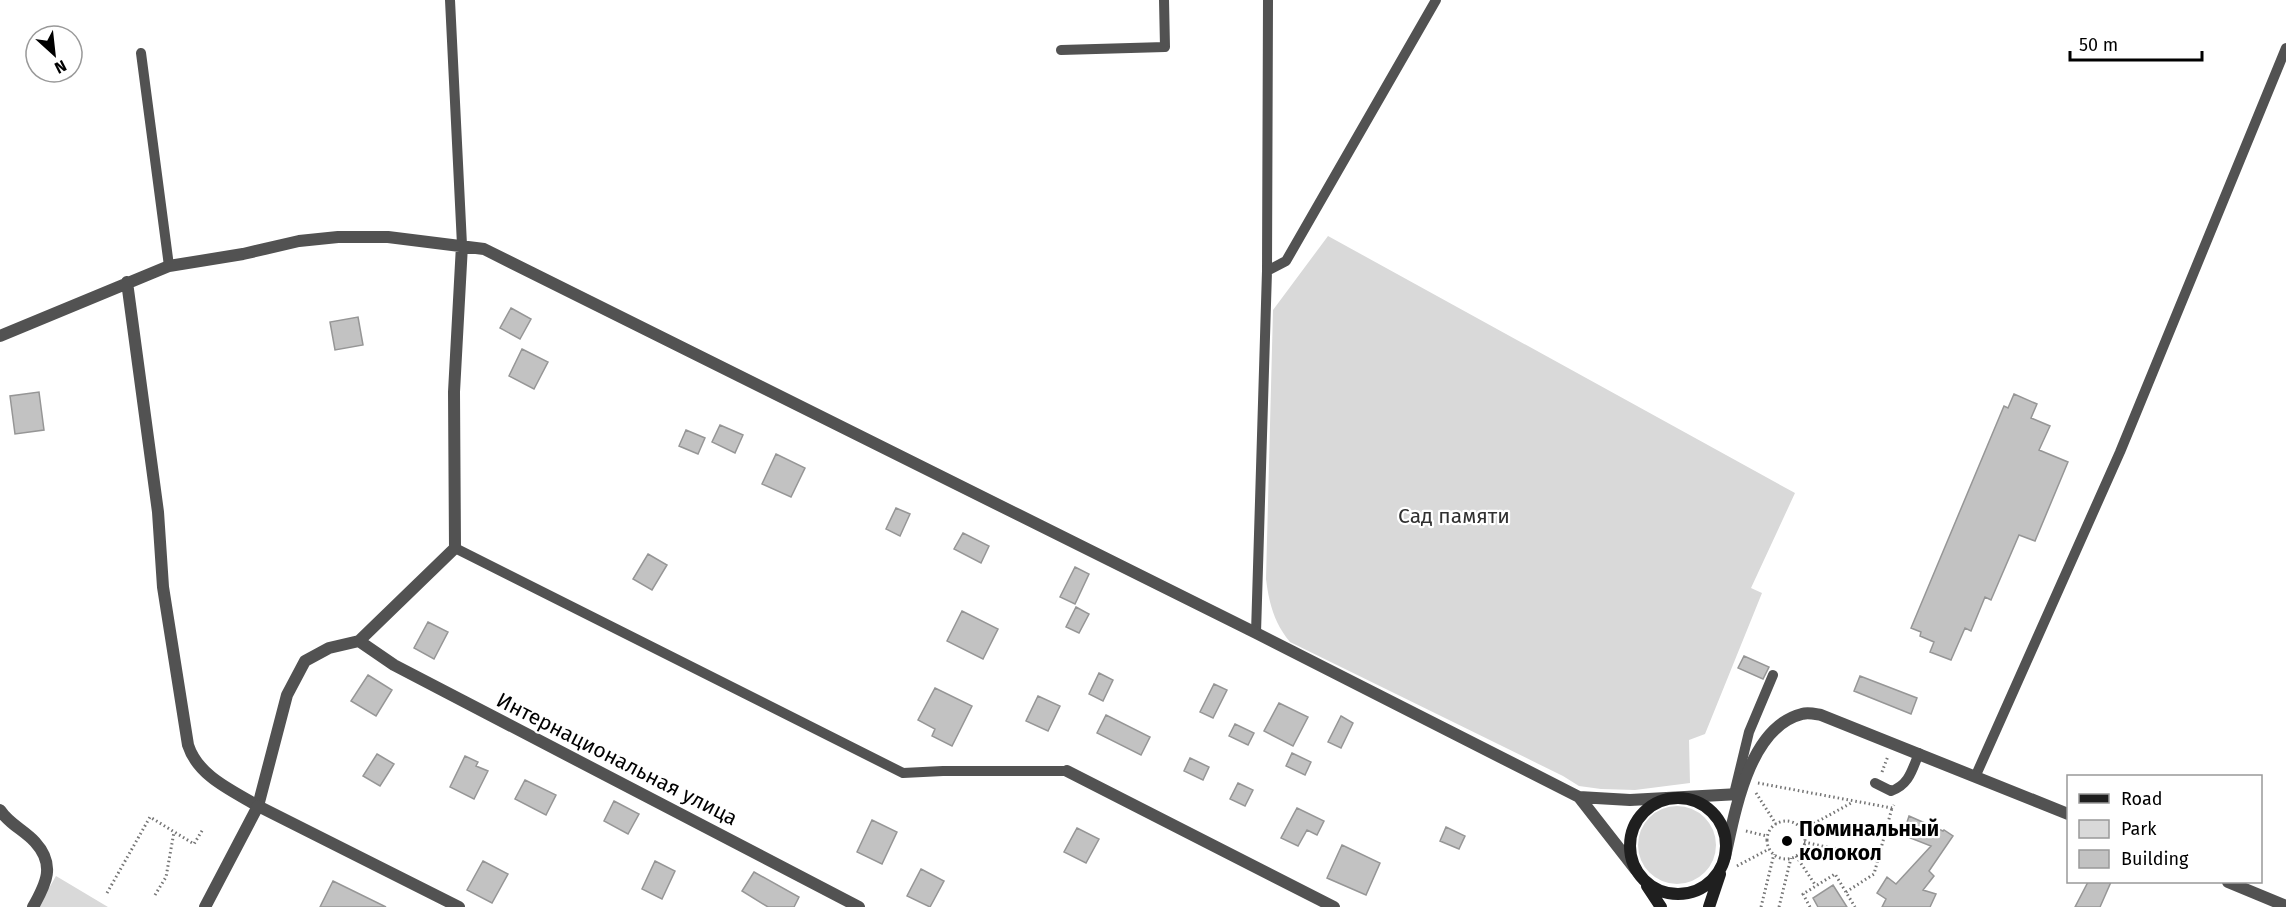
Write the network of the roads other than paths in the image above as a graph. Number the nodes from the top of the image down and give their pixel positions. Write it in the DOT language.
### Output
graph roads {
  1 [pos="450,0"];
  2 [pos="1164,0"];
  3 [pos="1268,0"];
  4 [pos="1436,0"];
  5 [pos="2286,48"];
  6 [pos="1061,50"];
  7 [pos="141,52"];
  8 [pos="462,245"];
  9 [pos="169,266"];
  10 [pos="1267,271"];
  11 [pos="127,282"];
  12 [pos="0,336"];
  13 [pos="455,548"];
  14 [pos="1256,633"];
  15 [pos="359,641"];
  16 [pos="1773,675"];
  17 [pos="1919,753"];
  18 [pos="1066,771"];
  19 [pos="1976,775"];
  20 [pos="1875,783"];
  21 [pos="1741,795"];
  22 [pos="1579,797"];
  23 [pos="1670,798"];
  24 [pos="258,806"];
  25 [pos="0,810"];
  26 [pos="2067,814"];
  27 [pos="1730,858"];
  28 [pos="1636,870"];
  29 [pos="2230,883"];
  30 [pos="2286,906"];
  31 [pos="33,907"];
  32 [pos="205,907"];
  33 [pos="459,907"];
  34 [pos="859,907"];
  35 [pos="1334,907"];
  36 [pos="1661,907"];
  37 [pos="1709,907"];
  1 -- 8 [label="lane"];
  2 -- 6 [label="lane"];
  3 -- 10 [label="lane"];
  4 -- 10 [label="lane"];
  5 -- 19 [label="lane"];
  7 -- 9 [label="lane"];
  8 -- 9 [label="street"];
  8 -- 13 [label="street"];
  8 -- 14 [label="street"];
  9 -- 11 [label="street"];
  10 -- 14 [label="lane"];
  11 -- 12 [label="street"];
  11 -- 24 [label="street"];
  13 -- 15 [label="street"];
  13 -- 18 [label="lane"];
  14 -- 22 [label="street"];
  15 -- 24 [label="street"];
  15 -- 34 [label="street, Интернациональная улица"];
  16 -- 21 [label="lane"];
  17 -- 19 [label="street"];
  17 -- 20 [label="lane"];
  17 -- 21 [label="street"];
  18 -- 35 [label="street"];
  19 -- 26 [label="street"];
  21 -- 23 [label="street"];
  21 -- 27 [label="street"];
  22 -- 23 [label="street"];
  22 -- 28 [label="street"];
  23 -- 27 [label="main road"];
  23 -- 28 [label="main road"];
  24 -- 32 [label="street"];
  24 -- 33 [label="street"];
  25 -- 31 [label="street"];
  27 -- 28 [label="main road"];
  27 -- 37 [label="main road"];
  28 -- 36 [label="main road"];
  29 -- 30 [label="street"];
}
